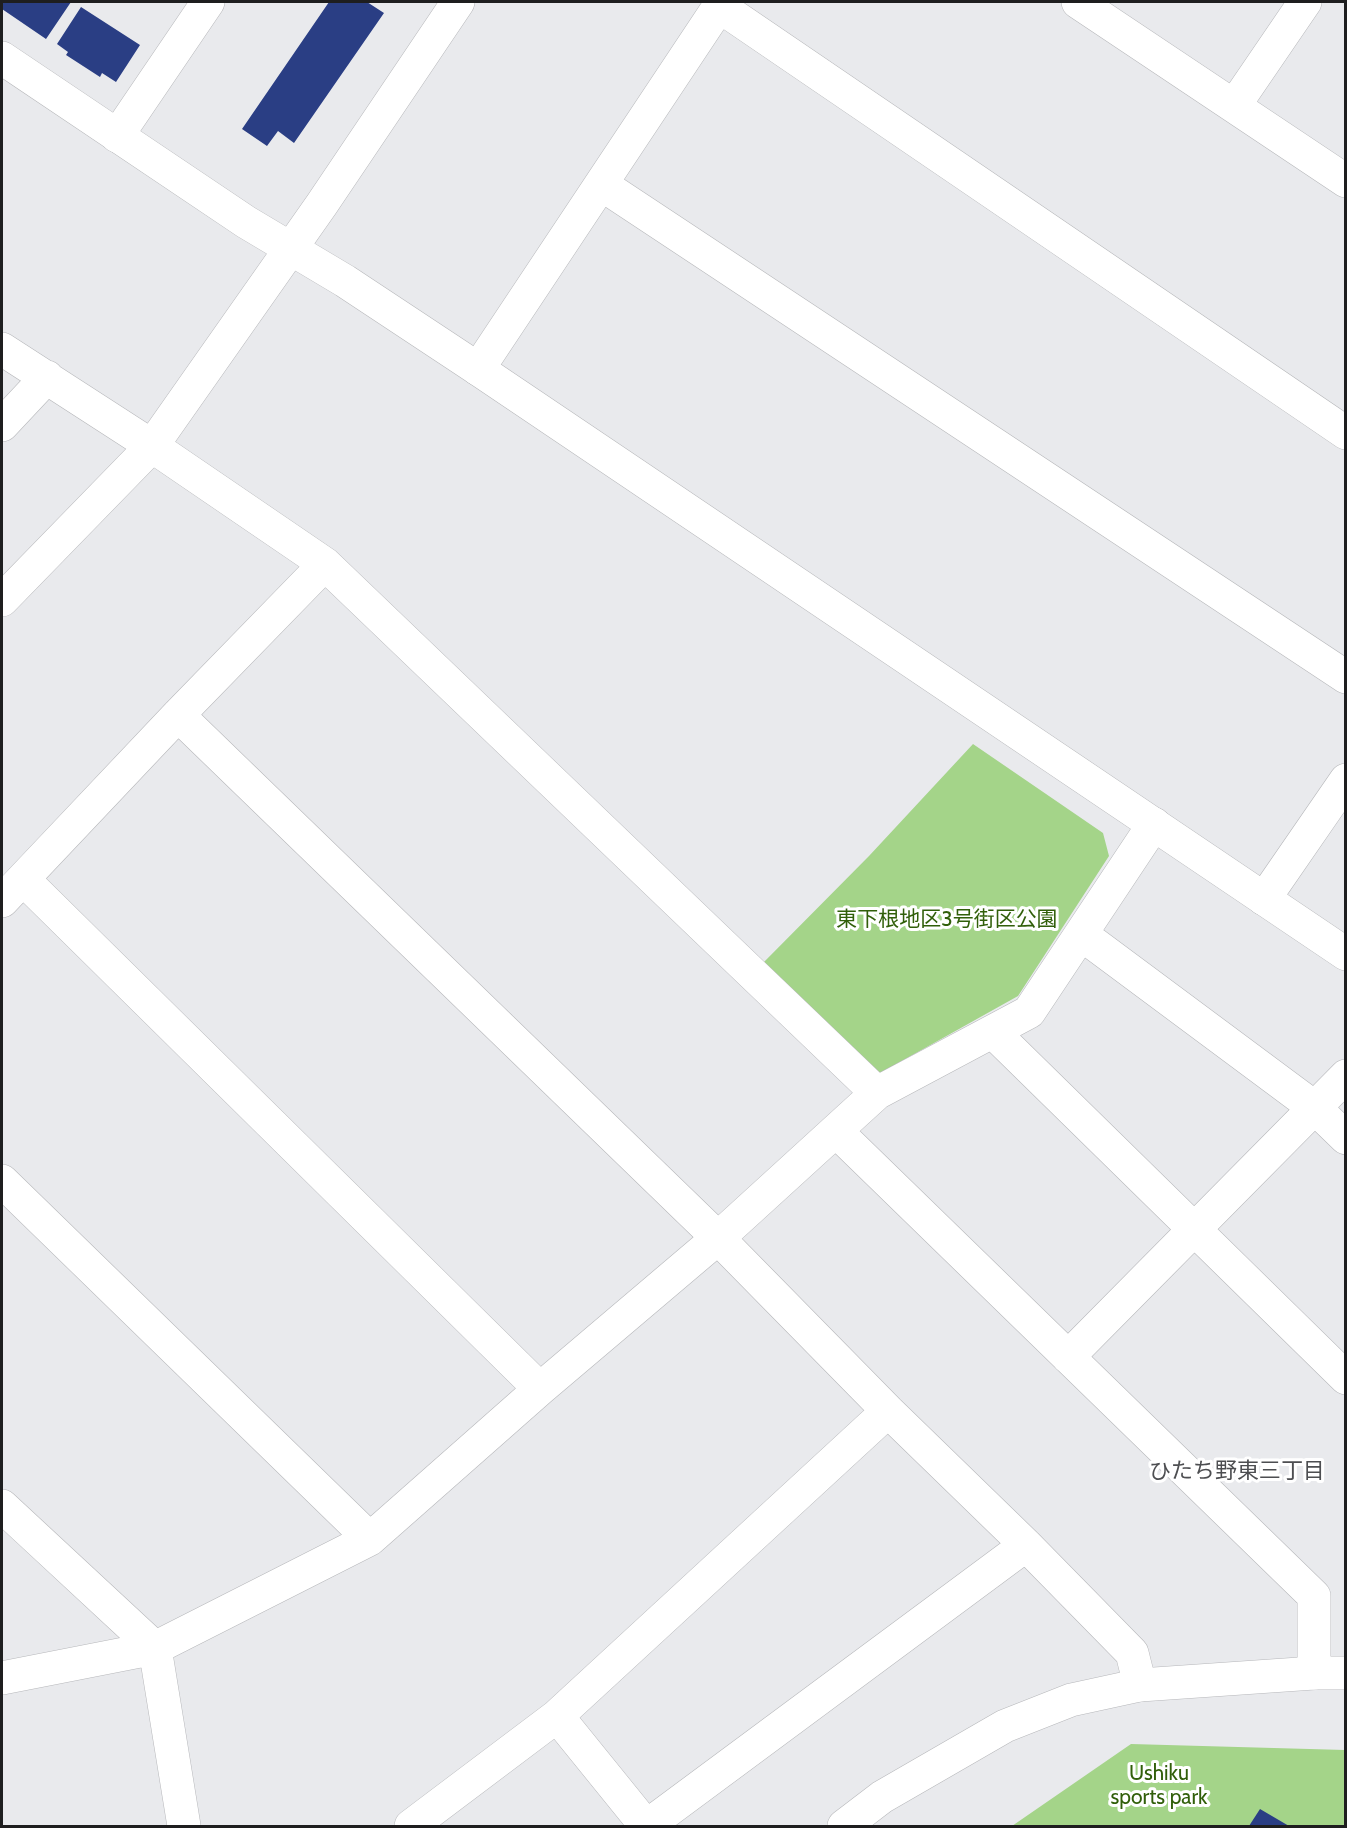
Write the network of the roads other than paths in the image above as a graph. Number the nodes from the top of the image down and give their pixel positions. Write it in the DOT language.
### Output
graph roads {
  1 [pos="208,2"];
  2 [pos="458,2"];
  3 [pos="1078,2"];
  4 [pos="1305,2"];
  5 [pos="721,4"];
  6 [pos="2,58"];
  7 [pos="1234,106"];
  8 [pos="117,136"];
  9 [pos="1346,181"];
  10 [pos="601,184"];
  11 [pos="291,249"];
  12 [pos="2,349"];
  13 [pos="478,369"];
  14 [pos="47,377"];
  15 [pos="2,425"];
  16 [pos="1346,433"];
  17 [pos="152,446"];
  18 [pos="325,564"];
  19 [pos="2,600"];
  20 [pos="1346,677"];
  21 [pos="178,715"];
  22 [pos="1346,780"];
  23 [pos="1154,824"];
  24 [pos="12,890"];
  25 [pos="1264,899"];
  26 [pos="1081,934"];
  27 [pos="1346,954"];
  28 [pos="993,1032"];
  29 [pos="1346,1076"];
  30 [pos="877,1093"];
  31 [pos="1315,1108"];
  32 [pos="836,1131"];
  33 [pos="1346,1138"];
  34 [pos="2,1181"];
  35 [pos="1193,1229"];
  36 [pos="718,1238"];
  37 [pos="1068,1357"];
  38 [pos="1346,1378"];
  39 [pos="540,1389"];
  40 [pos="888,1411"];
  41 [pos="2,1506"];
  42 [pos="370,1539"];
  43 [pos="1026,1545"];
  44 [pos="155,1648"];
  45 [pos="1330,1673"];
  46 [pos="2,1678"];
  47 [pos="1140,1684"];
  48 [pos="557,1716"];
  49 [pos="412,1826"];
  50 [pos="184,1827"];
  51 [pos="647,1827"];
  52 [pos="844,1827"];
  1 -- 8 [label="street"];
  2 -- 11 [label="street"];
  3 -- 7 [label="street"];
  4 -- 7 [label="street"];
  5 -- 10 [label="street"];
  5 -- 16 [label="street"];
  6 -- 8 [label="street"];
  7 -- 9 [label="street"];
  8 -- 11 [label="street"];
  10 -- 13 [label="street"];
  10 -- 20 [label="street"];
  11 -- 13 [label="street"];
  11 -- 17 [label="street"];
  12 -- 14 [label="street"];
  13 -- 23 [label="street"];
  14 -- 15 [label="street"];
  14 -- 17 [label="street"];
  17 -- 18 [label="street"];
  17 -- 19 [label="street"];
  18 -- 21 [label="street"];
  18 -- 30 [label="street"];
  21 -- 24 [label="street"];
  21 -- 36 [label="street"];
  22 -- 25 [label="street"];
  23 -- 25 [label="street"];
  23 -- 26 [label="street"];
  24 -- 39 [label="street"];
  25 -- 27 [label="street"];
  26 -- 28 [label="street"];
  26 -- 31 [label="street"];
  28 -- 30 [label="street"];
  28 -- 35 [label="street"];
  29 -- 31 [label="street"];
  30 -- 32 [label="street"];
  31 -- 33 [label="street"];
  31 -- 35 [label="street"];
  32 -- 36 [label="street"];
  32 -- 37 [label="street"];
  34 -- 42 [label="street"];
  35 -- 37 [label="street"];
  35 -- 38 [label="street"];
  36 -- 39 [label="street"];
  36 -- 40 [label="street"];
  37 -- 45 [label="street"];
  39 -- 42 [label="street"];
  40 -- 43 [label="street"];
  40 -- 48 [label="street"];
  41 -- 44 [label="street"];
  42 -- 44 [label="street"];
  43 -- 47 [label="street"];
  43 -- 51 [label="street"];
  44 -- 46 [label="street"];
  44 -- 50 [label="street"];
  45 -- 47 [label="street"];
  47 -- 52 [label="street"];
  48 -- 49 [label="street"];
  48 -- 51 [label="street"];
}
